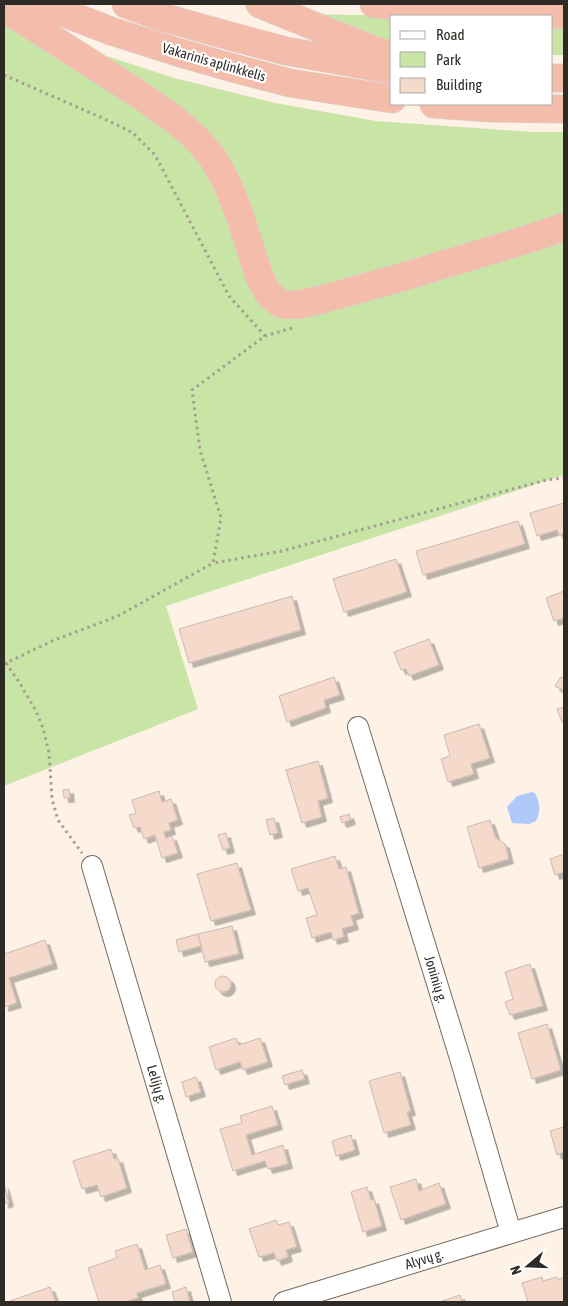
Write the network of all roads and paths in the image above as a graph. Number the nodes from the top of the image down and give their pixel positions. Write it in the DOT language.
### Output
graph roads {
  1 [pos="41,4"];
  2 [pos="126,4"];
  3 [pos="260,4"];
  4 [pos="374,4"];
  5 [pos="4,8"];
  6 [pos="517,8"];
  7 [pos="564,16"];
  8 [pos="390,54"];
  9 [pos="390,70"];
  10 [pos="4,75"];
  11 [pos="390,99"];
  12 [pos="448,105"];
  13 [pos="564,109"];
  14 [pos="564,227"];
  15 [pos="293,328"];
  16 [pos="265,336"];
  17 [pos="564,478"];
  18 [pos="213,563"];
  19 [pos="5,664"];
  20 [pos="358,727"];
  21 [pos="92,866"];
  22 [pos="564,1217"];
  23 [pos="511,1233"];
  24 [pos="221,1302"];
  25 [pos="284,1302"];
  1 -- 11 [label="highway, Vakarinis aplinkkelis"];
  2 -- 9 [label="highway"];
  3 -- 8 [label="highway"];
  4 -- 6 [label="highway"];
  5 -- 14 [label="highway"];
  6 -- 7 [label="highway"];
  10 -- 16 [label="path"];
  12 -- 13 [label="highway"];
  15 -- 16 [label="path"];
  16 -- 18 [label="path"];
  17 -- 18 [label="path"];
  18 -- 19 [label="path"];
  19 -- 21 [label="path"];
  20 -- 23 [label="street, Joninių g."];
  21 -- 24 [label="street, Lelijų g."];
  22 -- 23 [label="street, Alyvų g."];
  23 -- 25 [label="street, Alyvų g."];
}
